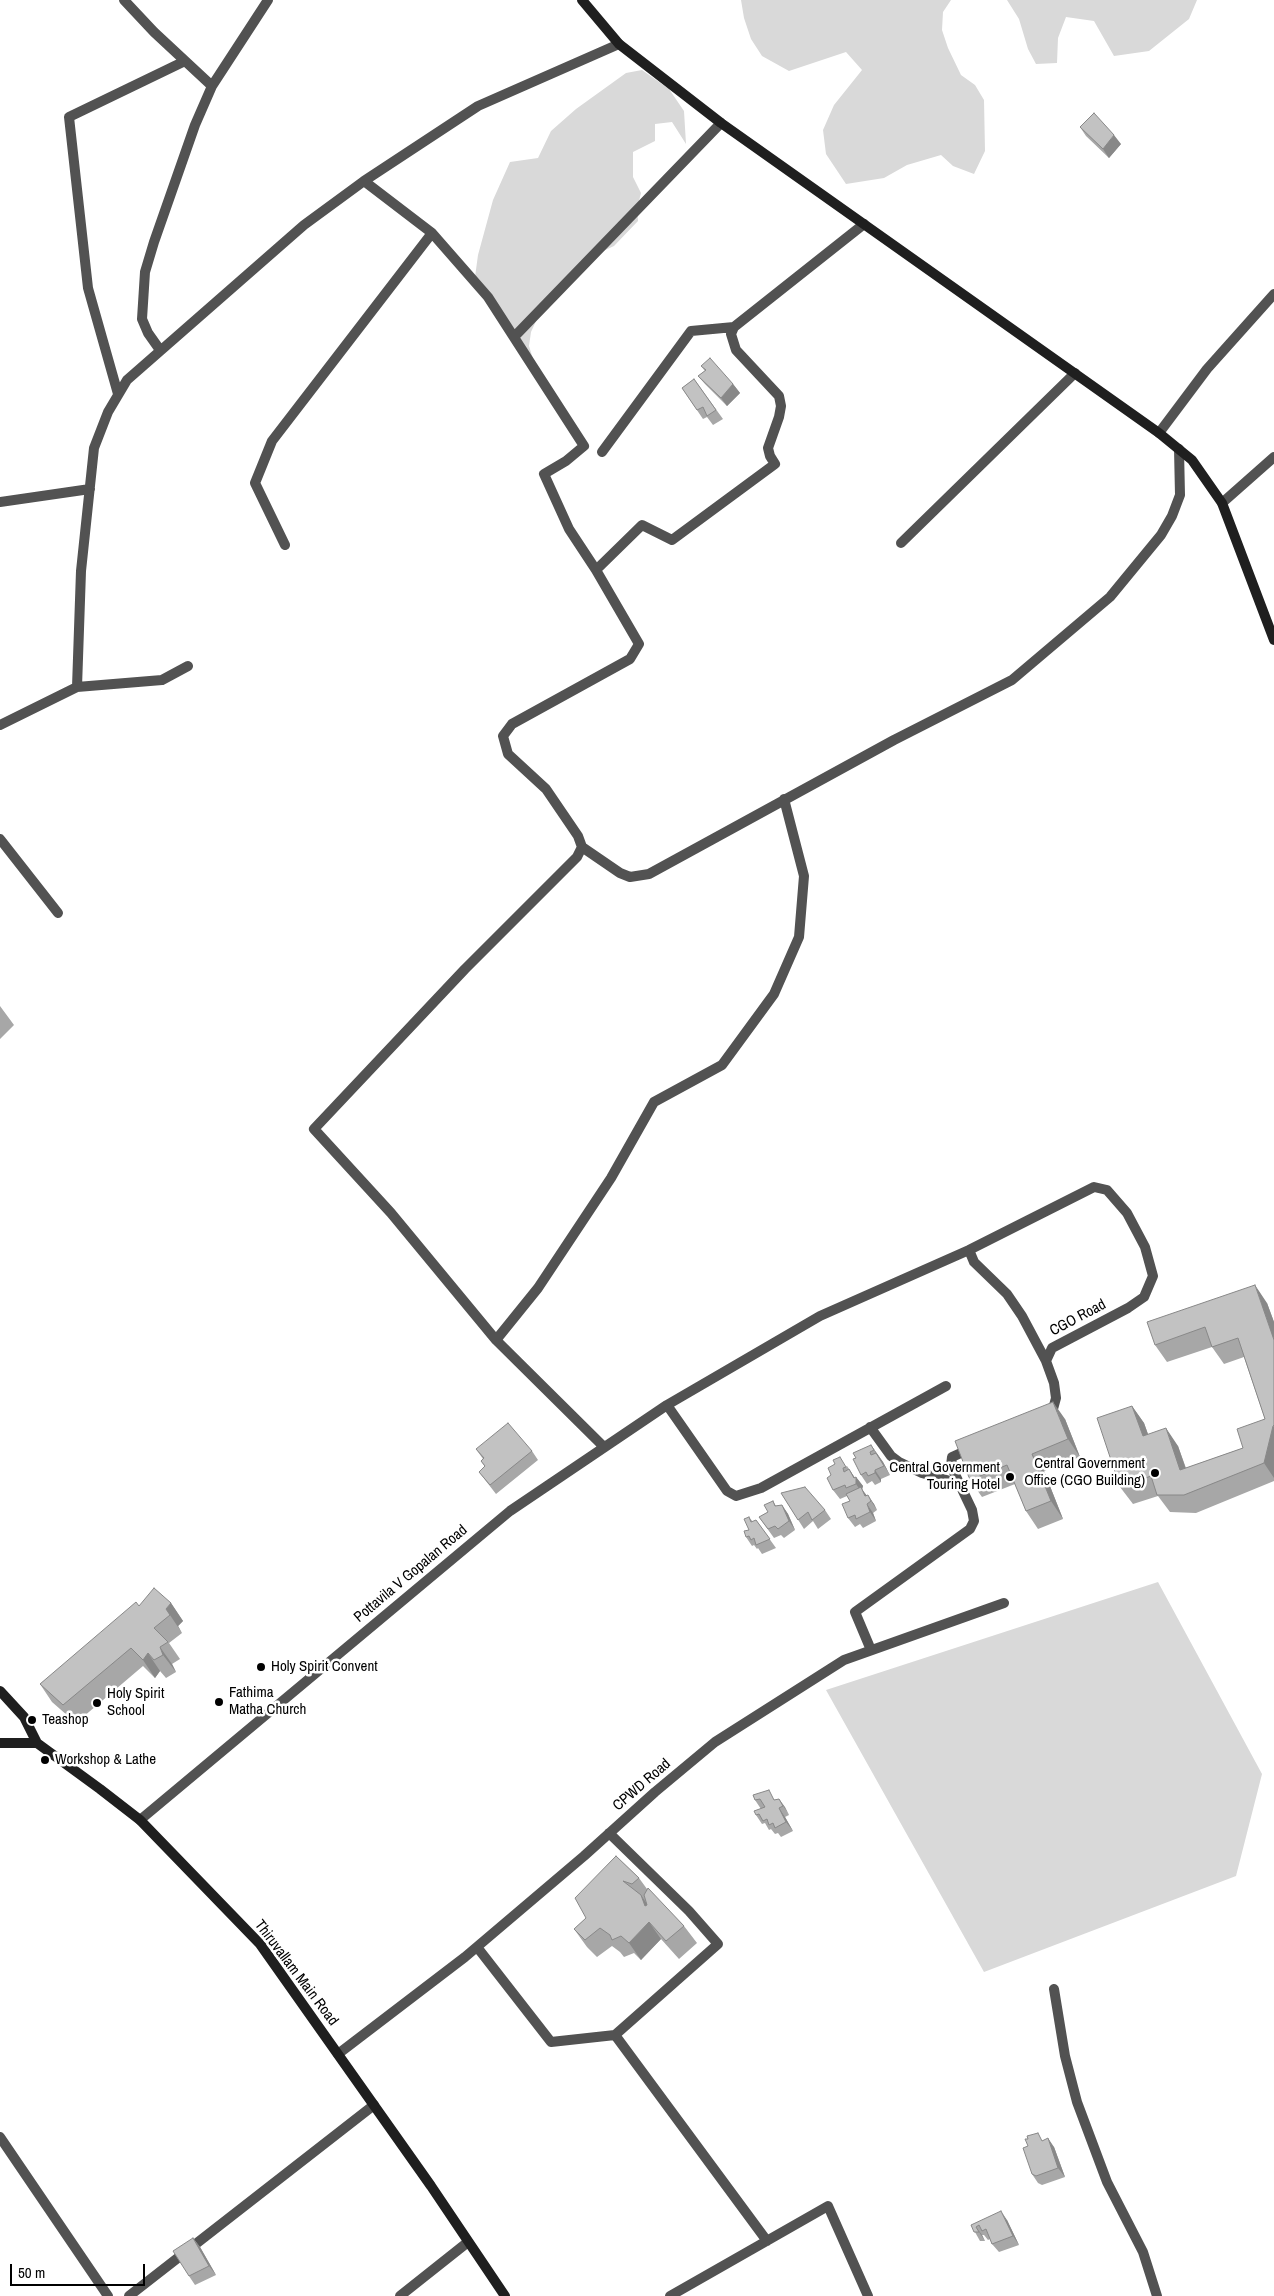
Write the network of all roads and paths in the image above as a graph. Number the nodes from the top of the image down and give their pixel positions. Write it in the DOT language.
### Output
graph roads {
  1 [pos="124,0"];
  2 [pos="268,0"];
  3 [pos="582,0"];
  4 [pos="619,44"];
  5 [pos="185,61"];
  6 [pos="212,86"];
  7 [pos="721,123"];
  8 [pos="364,181"];
  9 [pos="864,224"];
  10 [pos="432,233"];
  11 [pos="1274,294"];
  12 [pos="734,327"];
  13 [pos="514,336"];
  14 [pos="160,350"];
  15 [pos="1075,373"];
  16 [pos="118,394"];
  17 [pos="1159,433"];
  18 [pos="1179,449"];
  19 [pos="602,452"];
  20 [pos="1274,457"];
  21 [pos="90,490"];
  22 [pos="0,502"];
  23 [pos="1222,503"];
  24 [pos="901,543"];
  25 [pos="285,545"];
  26 [pos="596,570"];
  27 [pos="1274,640"];
  28 [pos="188,666"];
  29 [pos="76,687"];
  30 [pos="0,725"];
  31 [pos="784,799"];
  32 [pos="0,839"];
  33 [pos="582,846"];
  34 [pos="58,913"];
  35 [pos="1094,1187"];
  36 [pos="969,1250"];
  37 [pos="496,1340"];
  38 [pos="1046,1361"];
  39 [pos="946,1386"];
  40 [pos="667,1405"];
  41 [pos="1037,1418"];
  42 [pos="870,1427"];
  43 [pos="986,1441"];
  44 [pos="604,1447"];
  45 [pos="957,1483"];
  46 [pos="1004,1603"];
  47 [pos="871,1650"];
  48 [pos="0,1691"];
  49 [pos="37,1743"];
  50 [pos="0,1744"];
  51 [pos="140,1820"];
  52 [pos="609,1834"];
  53 [pos="477,1947"];
  54 [pos="1054,1988"];
  55 [pos="615,2035"];
  56 [pos="338,2054"];
  57 [pos="374,2105"];
  58 [pos="0,2137"];
  59 [pos="766,2241"];
  60 [pos="468,2242"];
  61 [pos="108,2296"];
  62 [pos="129,2296"];
  63 [pos="400,2296"];
  64 [pos="505,2296"];
  65 [pos="670,2296"];
  66 [pos="868,2296"];
  67 [pos="1157,2296"];
  1 -- 5 [label="street"];
  2 -- 6 [label="street"];
  3 -- 4 [label="street"];
  4 -- 7 [label="street"];
  4 -- 8 [label="street"];
  5 -- 6 [label="street"];
  5 -- 16 [label="street"];
  6 -- 14 [label="street"];
  7 -- 9 [label="street"];
  7 -- 13 [label="street"];
  8 -- 10 [label="street"];
  8 -- 14 [label="street"];
  9 -- 12 [label="street"];
  9 -- 15 [label="street"];
  10 -- 13 [label="street"];
  10 -- 25 [label="street"];
  11 -- 17 [label="street"];
  12 -- 19 [label="street"];
  12 -- 26 [label="street"];
  13 -- 26 [label="street"];
  14 -- 16 [label="street"];
  15 -- 17 [label="street"];
  15 -- 24 [label="street"];
  16 -- 21 [label="street"];
  17 -- 18 [label="street"];
  18 -- 23 [label="street"];
  18 -- 31 [label="street"];
  20 -- 23 [label="street"];
  21 -- 22 [label="street"];
  21 -- 29 [label="street"];
  23 -- 27 [label="street"];
  26 -- 33 [label="street"];
  28 -- 29 [label="street"];
  29 -- 30 [label="street"];
  31 -- 33 [label="street"];
  31 -- 37 [label="street"];
  32 -- 34 [label="street"];
  33 -- 37 [label="street"];
  35 -- 36 [label="street, Pottavila V Gopalan Road"];
  35 -- 38 [label="street, CGO Road"];
  36 -- 38 [label="street"];
  36 -- 40 [label="street, Pottavila V Gopalan Road"];
  37 -- 44 [label="street"];
  38 -- 41 [label="street"];
  39 -- 42 [label="street"];
  40 -- 42 [label="street"];
  40 -- 44 [label="street, Pottavila V Gopalan Road"];
  42 -- 45 [label="street"];
  43 -- 45 [label="street"];
  44 -- 51 [label="street, Pottavila V Gopalan Road"];
  45 -- 47 [label="street"];
  46 -- 47 [label="street, CPWD Road"];
  47 -- 52 [label="street, CPWD Road"];
  48 -- 49 [label="street"];
  49 -- 50 [label="street"];
  49 -- 51 [label="street, Thiruvallam Main Road"];
  51 -- 56 [label="street, Thiruvallam Main Road"];
  52 -- 53 [label="street, CPWD Road"];
  52 -- 55 [label="street"];
  53 -- 55 [label="street"];
  53 -- 56 [label="street, CPWD Road"];
  54 -- 67 [label="street"];
  55 -- 59 [label="street"];
  56 -- 57 [label="street, Thiruvallam Main Road"];
  57 -- 60 [label="street, Thiruvallam Main Road"];
  57 -- 62 [label="street"];
  58 -- 61 [label="street"];
  59 -- 65 [label="street"];
  59 -- 66 [label="street"];
  60 -- 63 [label="street"];
  60 -- 64 [label="street, Thiruvallam Main Road"];
}
